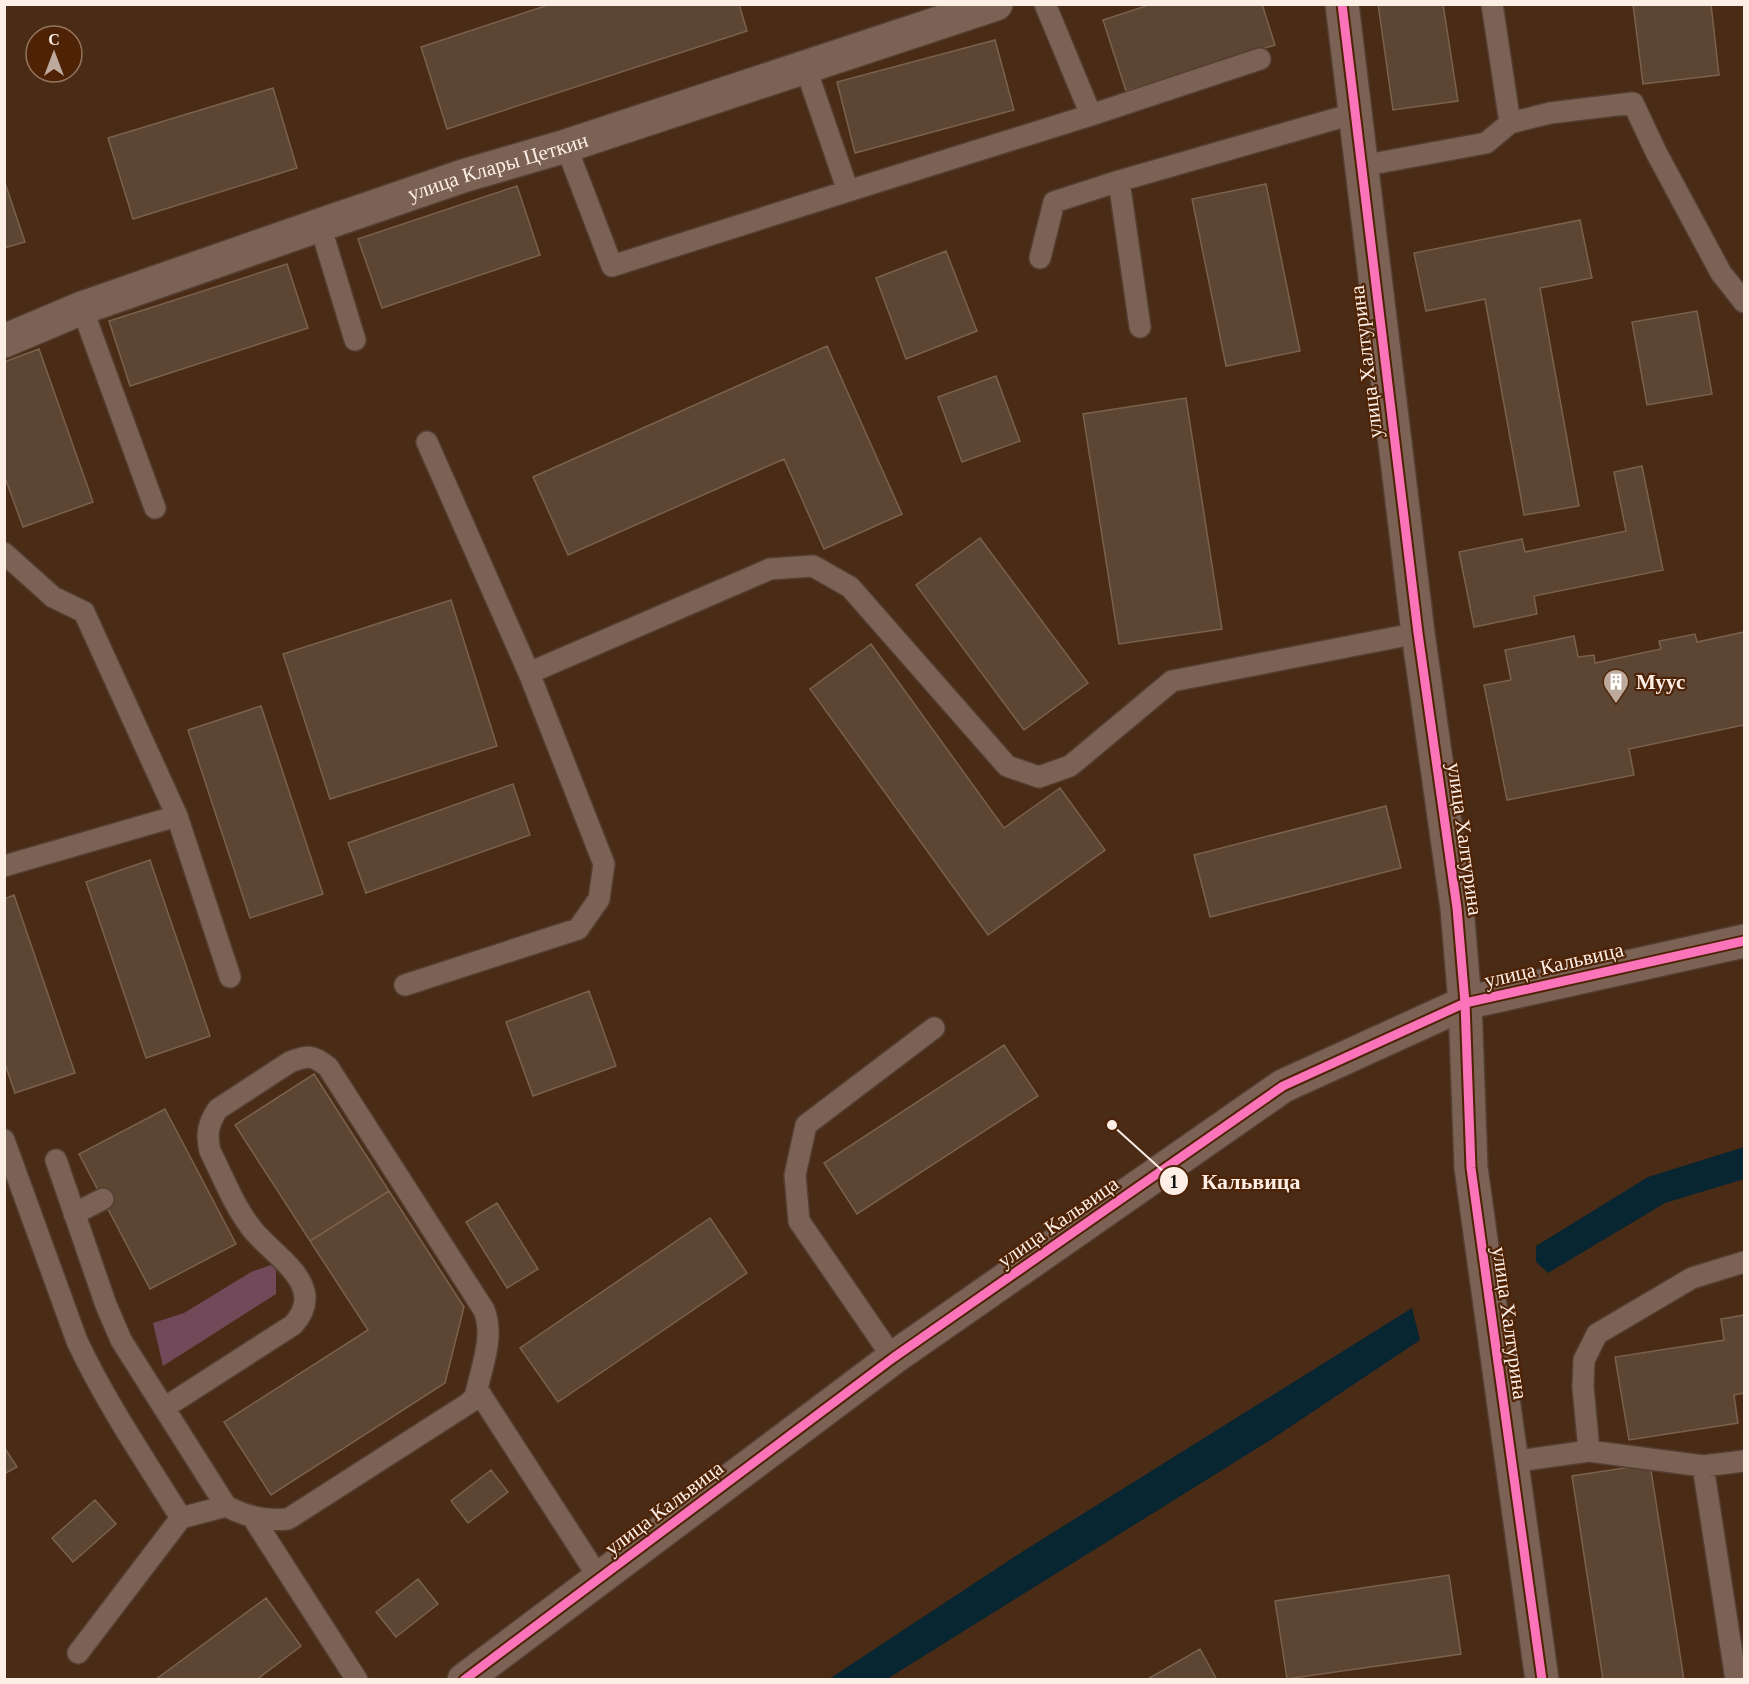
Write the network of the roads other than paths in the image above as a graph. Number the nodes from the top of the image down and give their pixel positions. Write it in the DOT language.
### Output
graph roads {
  1 [pos="996,4"];
  2 [pos="1045,4"];
  3 [pos="1342,4"];
  4 [pos="1492,4"];
  5 [pos="1260,59"];
  6 [pos="805,66"];
  7 [pos="1356,113"];
  8 [pos="1091,115"];
  9 [pos="1510,123"];
  10 [pos="566,146"];
  11 [pos="1361,166"];
  12 [pos="1119,181"];
  13 [pos="848,191"];
  14 [pos="320,225"];
  15 [pos="1040,258"];
  16 [pos="1744,302"];
  17 [pos="82,308"];
  18 [pos="1140,327"];
  19 [pos="355,340"];
  20 [pos="4,341"];
  21 [pos="427,442"];
  22 [pos="155,508"];
  23 [pos="4,553"];
  24 [pos="1418,633"];
  25 [pos="529,673"];
  26 [pos="177,816"];
  27 [pos="4,866"];
  28 [pos="1744,941"];
  29 [pos="230,977"];
  30 [pos="405,985"];
  31 [pos="1465,1003"];
  32 [pos="934,1028"];
  33 [pos="4,1140"];
  34 [pos="56,1160"];
  35 [pos="103,1199"];
  36 [pos="74,1214"];
  37 [pos="1744,1262"];
  38 [pos="893,1358"];
  39 [pos="477,1389"];
  40 [pos="164,1408"];
  41 [pos="1589,1451"];
  42 [pos="1744,1461"];
  43 [pos="1510,1462"];
  44 [pos="1703,1466"];
  45 [pos="226,1506"];
  46 [pos="181,1518"];
  47 [pos="253,1518"];
  48 [pos="599,1578"];
  49 [pos="78,1653"];
  50 [pos="357,1680"];
  51 [pos="464,1680"];
  52 [pos="1542,1680"];
  53 [pos="1736,1680"];
  1 -- 6 [label="street, улица Клары Цеткин"];
  2 -- 8 [label="lane"];
  3 -- 7 [label="street, улица Халтурина"];
  4 -- 9 [label="lane"];
  5 -- 8 [label="lane"];
  6 -- 10 [label="street, улица Клары Цеткин"];
  6 -- 13 [label="lane"];
  7 -- 11 [label="street, улица Халтурина"];
  7 -- 12 [label="lane"];
  8 -- 13 [label="lane"];
  9 -- 11 [label="lane"];
  9 -- 16 [label="lane"];
  10 -- 13 [label="lane"];
  10 -- 14 [label="street, улица Клары Цеткин"];
  11 -- 24 [label="street, улица Халтурина"];
  12 -- 15 [label="lane"];
  12 -- 18 [label="lane"];
  14 -- 17 [label="street, улица Клары Цеткин"];
  14 -- 19 [label="lane"];
  17 -- 20 [label="street, улица Клары Цеткин"];
  17 -- 22 [label="lane"];
  21 -- 25 [label="lane"];
  23 -- 26 [label="lane"];
  24 -- 25 [label="lane"];
  24 -- 31 [label="street, улица Халтурина"];
  25 -- 30 [label="lane"];
  26 -- 27 [label="lane"];
  26 -- 29 [label="lane"];
  28 -- 31 [label="street, улица Кальвица"];
  31 -- 38 [label="street, улица Кальвица"];
  31 -- 43 [label="street, улица Халтурина"];
  32 -- 38 [label="lane"];
  33 -- 46 [label="lane"];
  34 -- 36 [label="lane"];
  35 -- 36 [label="lane"];
  36 -- 40 [label="lane"];
  37 -- 41 [label="lane"];
  38 -- 48 [label="street, улица Кальвица"];
  39 -- 40 [label="lane"];
  39 -- 47 [label="lane"];
  39 -- 48 [label="lane"];
  40 -- 45 [label="lane"];
  41 -- 43 [label="lane"];
  41 -- 44 [label="lane"];
  42 -- 44 [label="lane"];
  43 -- 52 [label="street, улица Халтурина"];
  44 -- 53 [label="lane"];
  45 -- 46 [label="lane"];
  45 -- 47 [label="lane"];
  46 -- 49 [label="lane"];
  47 -- 50 [label="lane"];
  48 -- 51 [label="street, улица Кальвица"];
}
